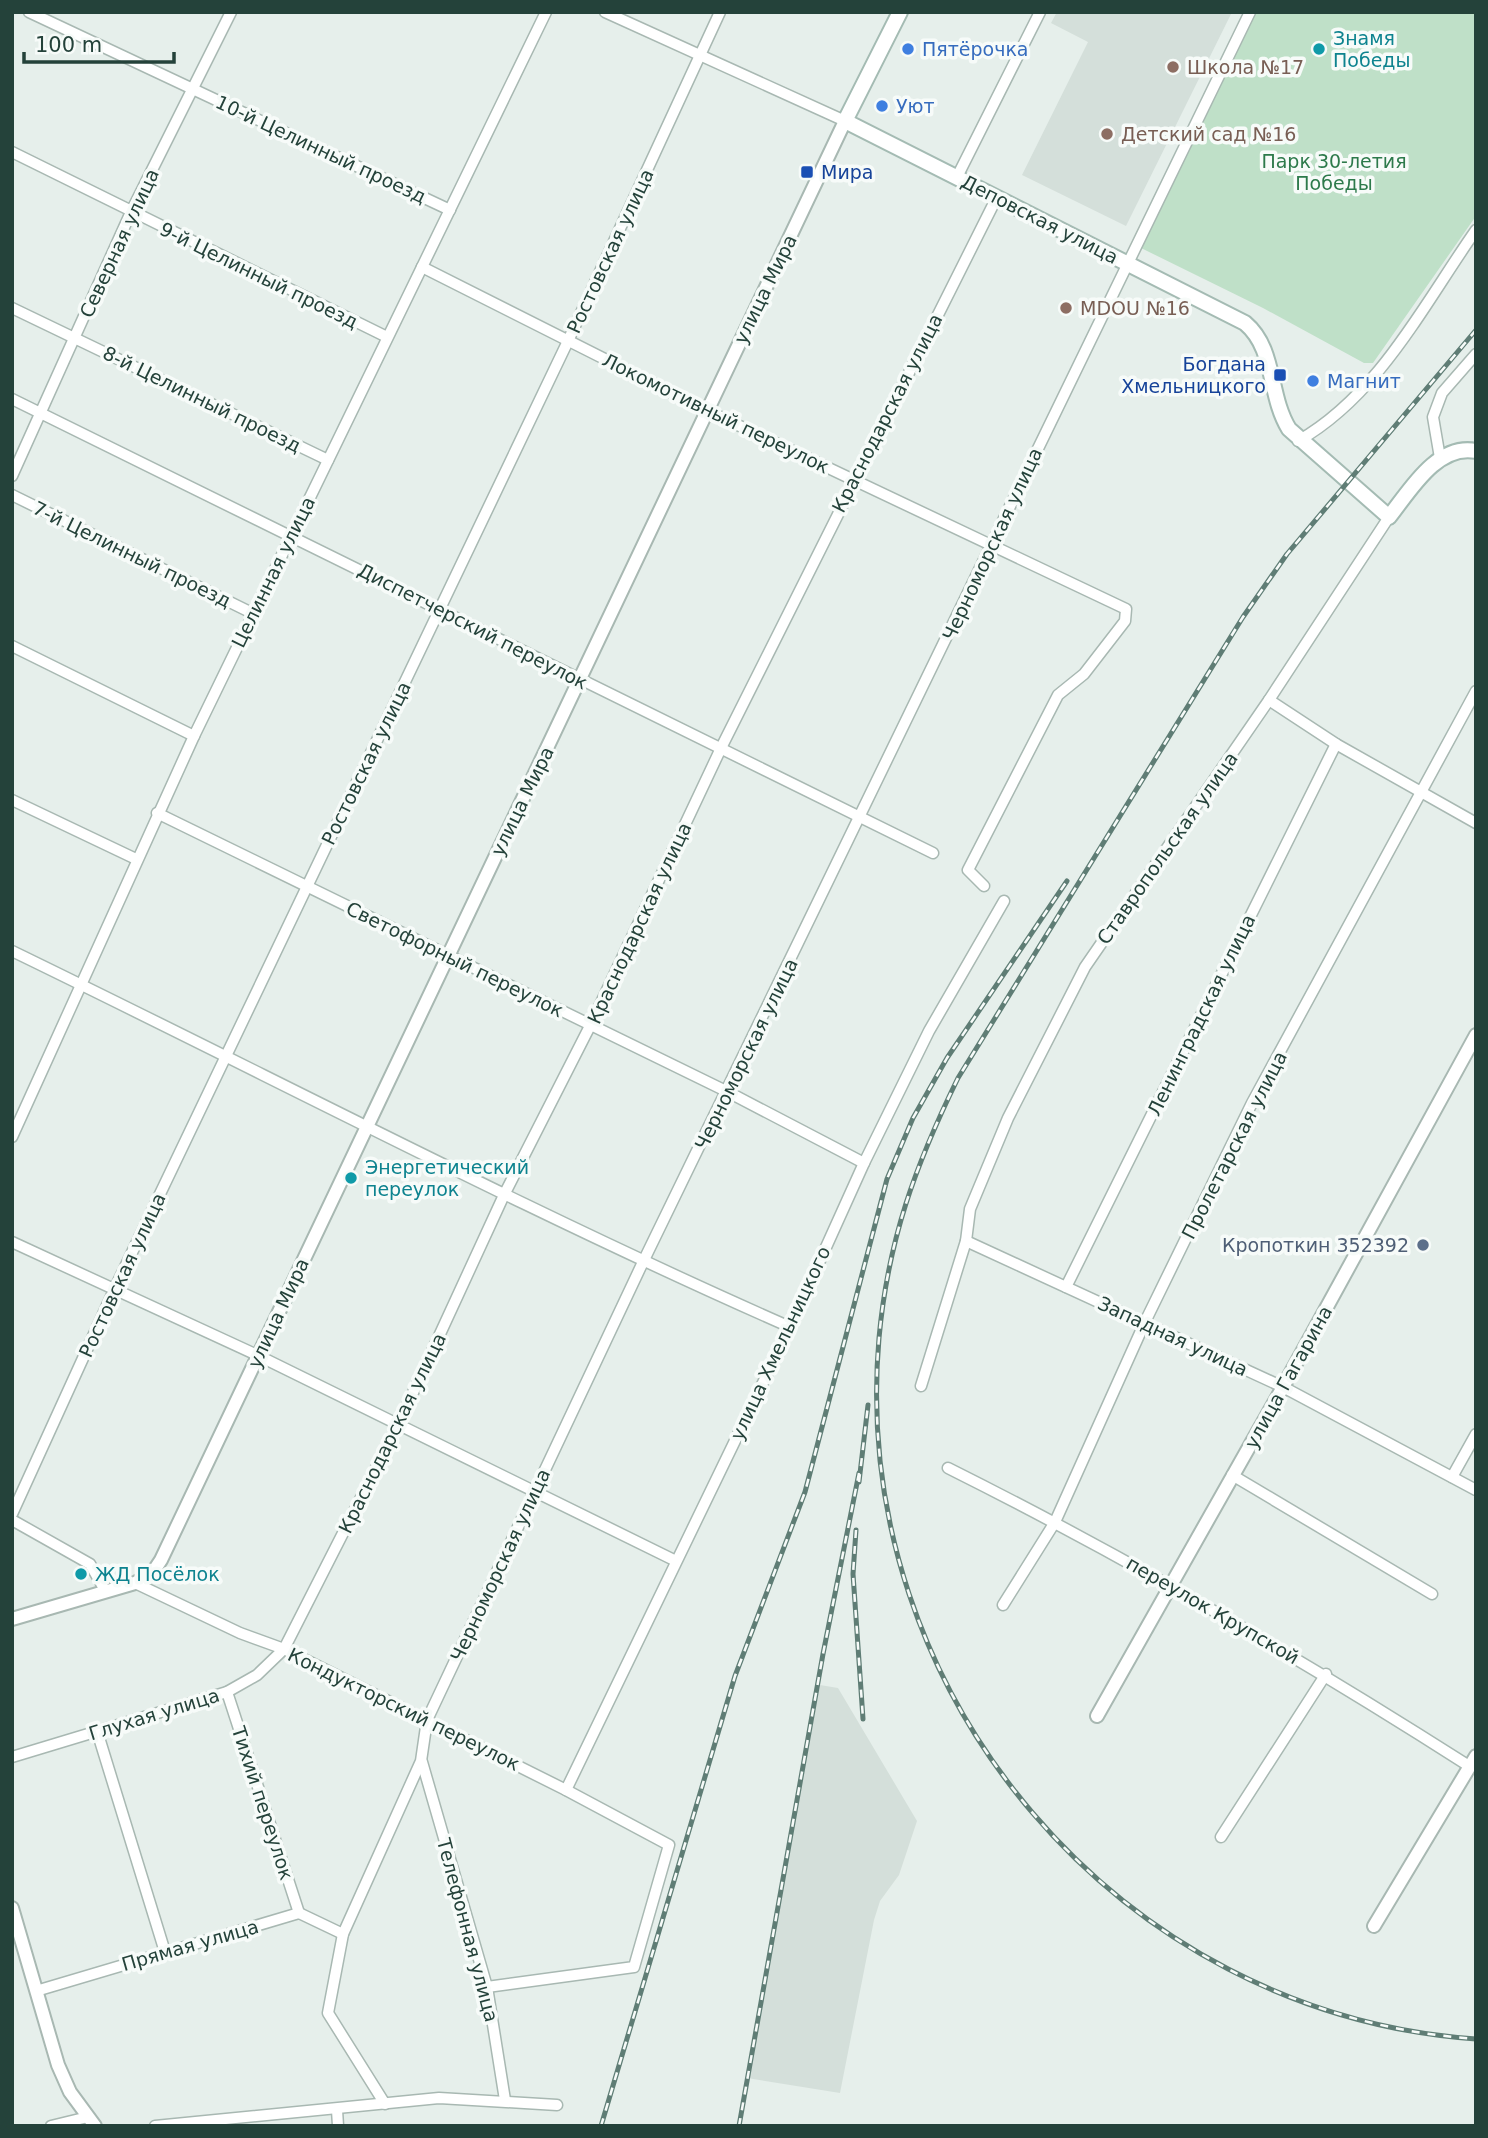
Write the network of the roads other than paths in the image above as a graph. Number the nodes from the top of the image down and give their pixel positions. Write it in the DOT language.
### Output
graph roads {
  1 [pos="29,12"];
  2 [pos="231,12"];
  3 [pos="546,12"];
  4 [pos="605,12"];
  5 [pos="720,12"];
  6 [pos="900,12"];
  7 [pos="1040,12"];
  8 [pos="1250,12"];
  9 [pos="701,55"];
  10 [pos="192,88"];
  11 [pos="845,121"];
  12 [pos="12,152"];
  13 [pos="957,177"];
  14 [pos="997,197"];
  15 [pos="450,210"];
  16 [pos="131,212"];
  17 [pos="1476,230"];
  18 [pos="1127,262"];
  19 [pos="422,267"];
  20 [pos="12,308"];
  21 [pos="387,337"];
  22 [pos="75,338"];
  23 [pos="568,341"];
  24 [pos="1476,354"];
  25 [pos="12,399"];
  26 [pos="706,410"];
  27 [pos="43,413"];
  28 [pos="1298,441"];
  29 [pos="1476,451"];
  30 [pos="1440,458"];
  31 [pos="328,460"];
  32 [pos="12,476"];
  33 [pos="853,480"];
  34 [pos="12,495"];
  35 [pos="1389,517"];
  36 [pos="291,534"];
  37 [pos="992,547"];
  38 [pos="440,608"];
  39 [pos="252,613"];
  40 [pos="12,646"];
  41 [pos="581,681"];
  42 [pos="1476,691"];
  43 [pos="1269,700"];
  44 [pos="194,736"];
  45 [pos="1336,744"];
  46 [pos="722,746"];
  47 [pos="1422,792"];
  48 [pos="12,800"];
  49 [pos="157,813"];
  50 [pos="862,815"];
  51 [pos="1476,822"];
  52 [pos="933,853"];
  53 [pos="136,859"];
  54 [pos="306,886"];
  55 [pos="984,886"];
  56 [pos="1004,901"];
  57 [pos="12,951"];
  58 [pos="446,956"];
  59 [pos="83,985"];
  60 [pos="591,1024"];
  61 [pos="1476,1035"];
  62 [pos="227,1056"];
  63 [pos="728,1092"];
  64 [pos="366,1125"];
  65 [pos="15,1126"];
  66 [pos="12,1137"];
  67 [pos="864,1163"];
  68 [pos="504,1195"];
  69 [pos="966,1241"];
  70 [pos="12,1242"];
  71 [pos="643,1262"];
  72 [pos="1066,1287"];
  73 [pos="115,1288"];
  74 [pos="1145,1322"];
  75 [pos="790,1327"];
  76 [pos="259,1356"];
  77 [pos="921,1386"];
  78 [pos="1283,1387"];
  79 [pos="398,1423"];
  80 [pos="1476,1434"];
  81 [pos="948,1468"];
  82 [pos="1231,1475"];
  83 [pos="1452,1477"];
  84 [pos="536,1490"];
  85 [pos="1476,1490"];
  86 [pos="12,1514"];
  87 [pos="12,1520"];
  88 [pos="1055,1522"];
  89 [pos="676,1561"];
  90 [pos="135,1583"];
  91 [pos="1170,1583"];
  92 [pos="106,1592"];
  93 [pos="1432,1594"];
  94 [pos="1003,1605"];
  95 [pos="12,1619"];
  96 [pos="284,1649"];
  97 [pos="1326,1675"];
  98 [pos="227,1692"];
  99 [pos="1097,1716"];
  100 [pos="427,1720"];
  101 [pos="97,1731"];
  102 [pos="12,1757"];
  103 [pos="421,1761"];
  104 [pos="1473,1761"];
  105 [pos="566,1790"];
  106 [pos="1221,1837"];
  107 [pos="12,1909"];
  108 [pos="299,1913"];
  109 [pos="1374,1926"];
  110 [pos="343,1934"];
  111 [pos="165,1952"];
  112 [pos="487,1987"];
  113 [pos="36,1991"];
  114 [pos="505,2100"];
  115 [pos="385,2104"];
  116 [pos="558,2105"];
  117 [pos="337,2110"];
  118 [pos="91,2121"];
  119 [pos="51,2126"];
  120 [pos="156,2126"];
  121 [pos="338,2126"];
  1 -- 10 [label="street, 10-й Целинный проезд"];
  2 -- 10 [label="street, Северная улица"];
  3 -- 15 [label="street, Целинная улица"];
  4 -- 9 [label="street, Деповская улица"];
  5 -- 9 [label="street, Ростовская улица"];
  6 -- 11 [label="main road, улица Мира"];
  7 -- 13 [label="street"];
  8 -- 18 [label="street, Черноморская улица"];
  9 -- 11 [label="street, Деповская улица"];
  9 -- 23 [label="street, Ростовская улица"];
  10 -- 15 [label="street, 10-й Целинный проезд"];
  10 -- 16 [label="street, Северная улица"];
  11 -- 13 [label="main road, Деповская улица"];
  11 -- 26 [label="street, улица Мира"];
  12 -- 16 [label="street, 9-й Целинный проезд"];
  13 -- 14 [label="main road, Деповская улица"];
  14 -- 18 [label="main road, Деповская улица"];
  14 -- 33 [label="street, Краснодарская улица"];
  15 -- 19 [label="street, Целинная улица"];
  16 -- 21 [label="street, 9-й Целинный проезд"];
  16 -- 22 [label="street, Северная улица"];
  17 -- 28 [label="street"];
  18 -- 28 [label="main road, Деповская улица"];
  18 -- 37 [label="street, Черноморская улица"];
  19 -- 21 [label="street, Целинная улица"];
  19 -- 23 [label="street, Локомотивный переулок"];
  20 -- 22 [label="street, 8-й Целинный проезд"];
  21 -- 31 [label="street, Целинная улица"];
  22 -- 27 [label="street, Северная улица"];
  22 -- 31 [label="street, 8-й Целинный проезд"];
  23 -- 26 [label="street, Локомотивный переулок"];
  23 -- 38 [label="street, Ростовская улица"];
  24 -- 30 [label="street"];
  25 -- 27 [label="street, Диспетчерский переулок"];
  26 -- 33 [label="street, Локомотивный переулок"];
  26 -- 41 [label="street, улица Мира"];
  27 -- 32 [label="street, Северная улица"];
  27 -- 36 [label="street, Диспетчерский переулок"];
  28 -- 35 [label="main road, Деповская улица"];
  29 -- 30 [label="main road"];
  30 -- 35 [label="main road, Ставропольская улица"];
  31 -- 36 [label="street, Целинная улица"];
  33 -- 37 [label="street, Локомотивный переулок"];
  33 -- 46 [label="street, Краснодарская улица"];
  34 -- 39 [label="street, 7-й Целинный проезд"];
  35 -- 43 [label="street, Ставропольская улица"];
  36 -- 38 [label="street, Диспетчерский переулок"];
  36 -- 39 [label="street, Целинная улица"];
  37 -- 50 [label="street, Черноморская улица"];
  37 -- 55 [label="street, Локомотивный переулок"];
  38 -- 41 [label="street, Диспетчерский переулок"];
  38 -- 54 [label="street, Ростовская улица"];
  39 -- 44 [label="street, Целинная улица"];
  40 -- 44 [label="street"];
  41 -- 46 [label="street, Диспетчерский переулок"];
  41 -- 58 [label="street, улица Мира"];
  42 -- 47 [label="street, Пролетарская улица"];
  43 -- 45 [label="street"];
  43 -- 69 [label="street, Ставропольская улица"];
  44 -- 49 [label="street, Целинная улица"];
  45 -- 47 [label="street"];
  45 -- 72 [label="street, Ленинградская улица"];
  46 -- 50 [label="street, Диспетчерский переулок"];
  46 -- 60 [label="street, Краснодарская улица"];
  47 -- 51 [label="street"];
  47 -- 74 [label="street, Пролетарская улица"];
  48 -- 53 [label="street"];
  49 -- 53 [label="street, Целинная улица"];
  49 -- 54 [label="street, Светофорный переулок"];
  50 -- 52 [label="street, Диспетчерский переулок"];
  50 -- 63 [label="street, Черноморская улица"];
  53 -- 59 [label="street, Целинная улица"];
  54 -- 58 [label="street, Светофорный переулок"];
  54 -- 62 [label="street, Ростовская улица"];
  56 -- 67 [label="street, улица Хмельницкого"];
  57 -- 59 [label="street"];
  58 -- 60 [label="street, Светофорный переулок"];
  58 -- 64 [label="street, улица Мира"];
  59 -- 62 [label="street"];
  59 -- 65 [label="street, Целинная улица"];
  60 -- 63 [label="street, Светофорный переулок"];
  60 -- 68 [label="street, Краснодарская улица"];
  61 -- 78 [label="street, улица Гагарина"];
  62 -- 64 [label="street"];
  62 -- 73 [label="street, Ростовская улица"];
  63 -- 67 [label="street, Светофорный переулок"];
  63 -- 71 [label="street, Черноморская улица"];
  64 -- 68 [label="street"];
  64 -- 76 [label="street, улица Мира"];
  65 -- 66 [label="street, Целинная улица"];
  67 -- 75 [label="street, улица Хмельницкого"];
  68 -- 71 [label="street"];
  68 -- 79 [label="street, Краснодарская улица"];
  69 -- 72 [label="street, Западная улица"];
  69 -- 77 [label="street, Ставропольская улица"];
  70 -- 73 [label="street"];
  71 -- 75 [label="street"];
  71 -- 84 [label="street, Черноморская улица"];
  72 -- 74 [label="street, Западная улица"];
  73 -- 76 [label="street"];
  73 -- 86 [label="street, Ростовская улица"];
  74 -- 78 [label="street, Западная улица"];
  74 -- 88 [label="street, Пролетарская улица"];
  75 -- 89 [label="street, улица Хмельницкого"];
  76 -- 79 [label="street"];
  76 -- 90 [label="street, улица Мира"];
  78 -- 82 [label="street, улица Гагарина"];
  78 -- 83 [label="street, Западная улица"];
  79 -- 84 [label="street"];
  79 -- 96 [label="street, Краснодарская улица"];
  80 -- 83 [label="street"];
  81 -- 88 [label="street, переулок Крупской"];
  82 -- 91 [label="street, улица Гагарина"];
  82 -- 93 [label="street"];
  83 -- 85 [label="street, Западная улица"];
  84 -- 89 [label="street"];
  84 -- 100 [label="street, Черноморская улица"];
  87 -- 92 [label="street"];
  88 -- 91 [label="street, переулок Крупской"];
  88 -- 94 [label="street, Пролетарская улица"];
  89 -- 105 [label="street, улица Хмельницкого"];
  90 -- 92 [label="street"];
  90 -- 96 [label="street, Кондукторский переулок"];
  91 -- 97 [label="street, переулок Крупской"];
  91 -- 99 [label="street, улица Гагарина"];
  92 -- 95 [label="street"];
  96 -- 98 [label="street, Глухая улица"];
  96 -- 100 [label="street, Кондукторский переулок"];
  97 -- 104 [label="street, переулок Крупской"];
  97 -- 106 [label="street"];
  98 -- 101 [label="street, Глухая улица"];
  98 -- 108 [label="street, Тихий переулок"];
  100 -- 103 [label="street, Черноморская улица"];
  100 -- 105 [label="street, Кондукторский переулок"];
  101 -- 102 [label="street, Глухая улица"];
  101 -- 111 [label="street"];
  103 -- 110 [label="street, Черноморская улица"];
  103 -- 112 [label="street, Телефонная улица"];
  104 -- 109 [label="street"];
  105 -- 112 [label="street, Кондукторский переулок"];
  107 -- 113 [label="street"];
  108 -- 110 [label="street"];
  108 -- 111 [label="street, Прямая улица"];
  110 -- 115 [label="street, Черноморская улица"];
  111 -- 113 [label="street, Прямая улица"];
  112 -- 114 [label="street, Телефонная улица"];
  113 -- 118 [label="street"];
  114 -- 115 [label="street"];
  114 -- 116 [label="street"];
  115 -- 117 [label="street"];
  117 -- 120 [label="street"];
  117 -- 121 [label="street"];
  118 -- 119 [label="street"];
}
